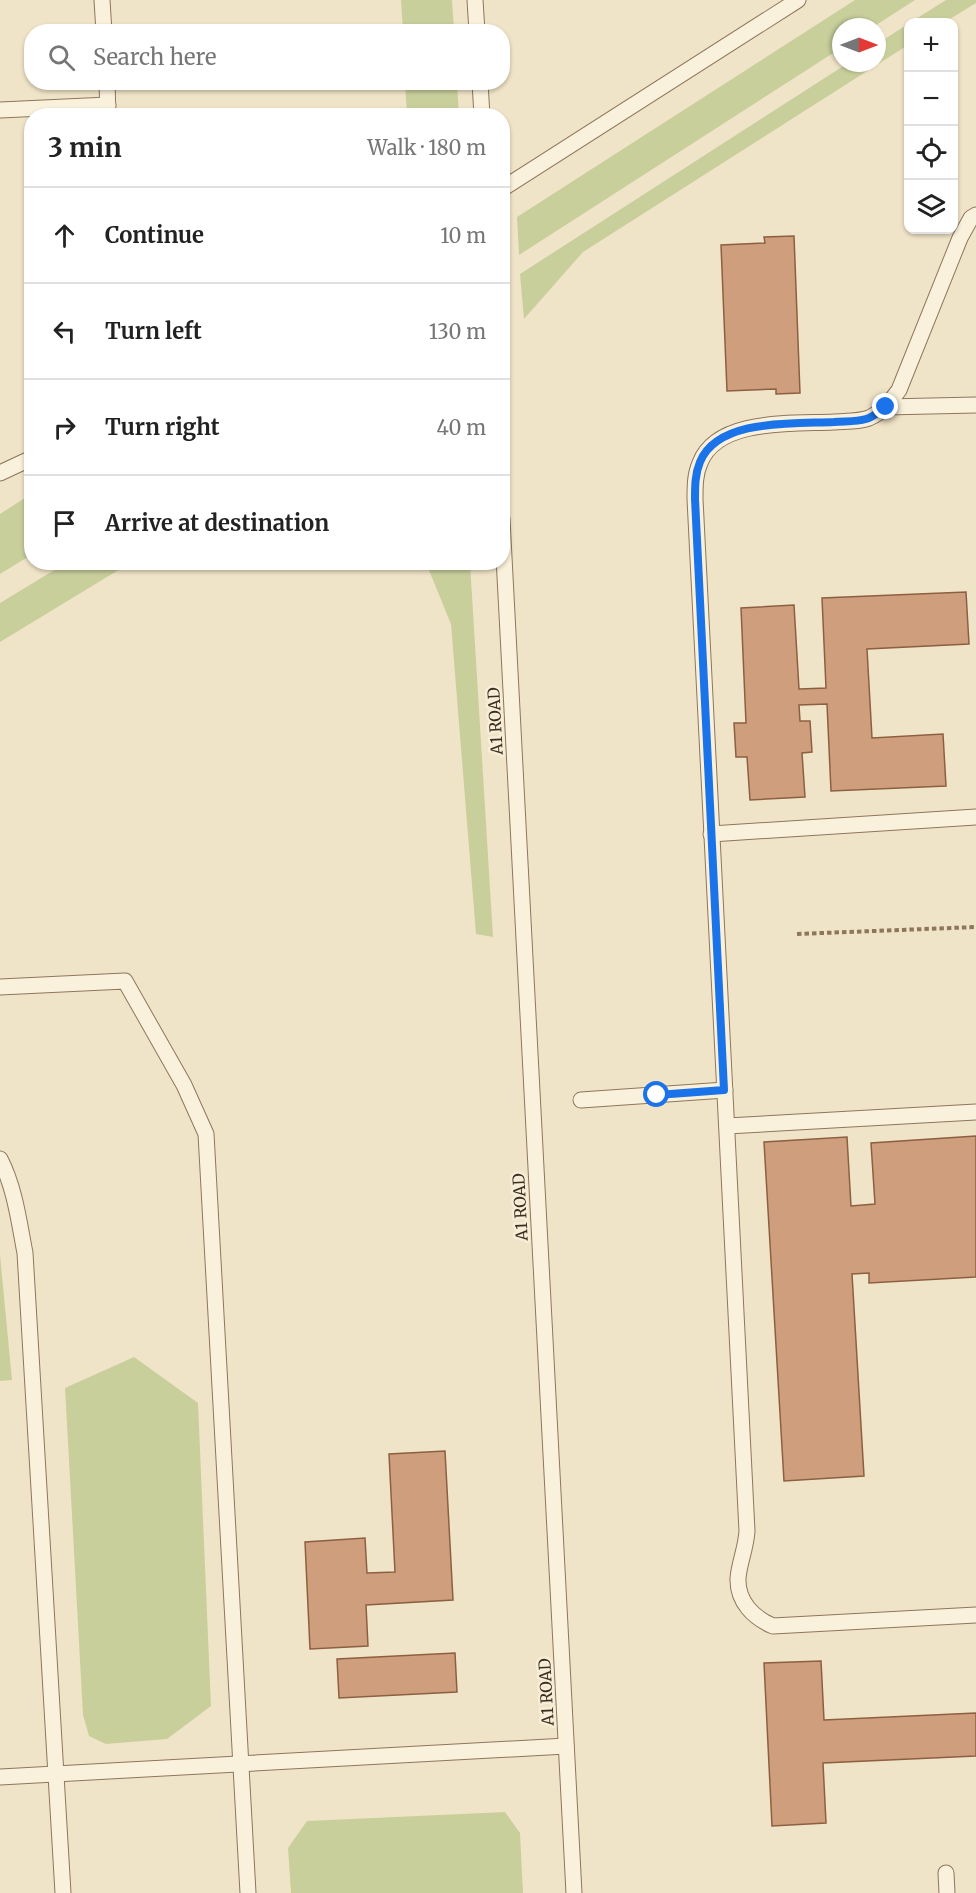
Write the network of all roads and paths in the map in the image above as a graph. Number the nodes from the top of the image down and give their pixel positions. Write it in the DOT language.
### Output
graph roads {
  1 [pos="102,0"];
  2 [pos="475,0"];
  3 [pos="798,0"];
  4 [pos="104,24"];
  5 [pos="476,24"];
  6 [pos="107,90"];
  7 [pos="480,90"];
  8 [pos="108,108"];
  9 [pos="482,108"];
  10 [pos="0,111"];
  11 [pos="24,111"];
  12 [pos="510,184"];
  13 [pos="976,214"];
  14 [pos="976,405"];
  15 [pos="886,407"];
  16 [pos="24,462"];
  17 [pos="0,473"];
  18 [pos="505,570"];
  19 [pos="976,817"];
  20 [pos="711,834"];
  21 [pos="976,927"];
  22 [pos="796,934"];
  23 [pos="0,987"];
  24 [pos="724,1090"];
  25 [pos="581,1100"];
  26 [pos="976,1112"];
  27 [pos="727,1126"];
  28 [pos="0,1159"];
  29 [pos="976,1615"];
  30 [pos="566,1746"];
  31 [pos="241,1764"];
  32 [pos="57,1774"];
  33 [pos="0,1777"];
  34 [pos="946,1873"];
  35 [pos="63,1893"];
  36 [pos="248,1893"];
  37 [pos="574,1893"];
  38 [pos="947,1893"];
  1 -- 4 [label="lane"];
  2 -- 5 [label="lane"];
  3 -- 12 [label="lane"];
  6 -- 8 [label="lane"];
  7 -- 9 [label="lane"];
  10 -- 11 [label="lane"];
  13 -- 15 [label="lane"];
  14 -- 15 [label="lane"];
  15 -- 20 [label="lane"];
  16 -- 17 [label="lane"];
  18 -- 30 [label="lane, A1 ROAD"];
  19 -- 20 [label="lane"];
  20 -- 24 [label="lane"];
  21 -- 22 [label="path"];
  23 -- 31 [label="lane"];
  24 -- 25 [label="lane"];
  24 -- 27 [label="lane"];
  26 -- 27 [label="lane"];
  27 -- 29 [label="lane"];
  28 -- 32 [label="lane"];
  30 -- 31 [label="lane"];
  30 -- 37 [label="lane, A1 ROAD"];
  31 -- 32 [label="lane"];
  31 -- 36 [label="lane"];
  32 -- 33 [label="lane"];
  32 -- 35 [label="lane"];
  34 -- 38 [label="lane"];
}
